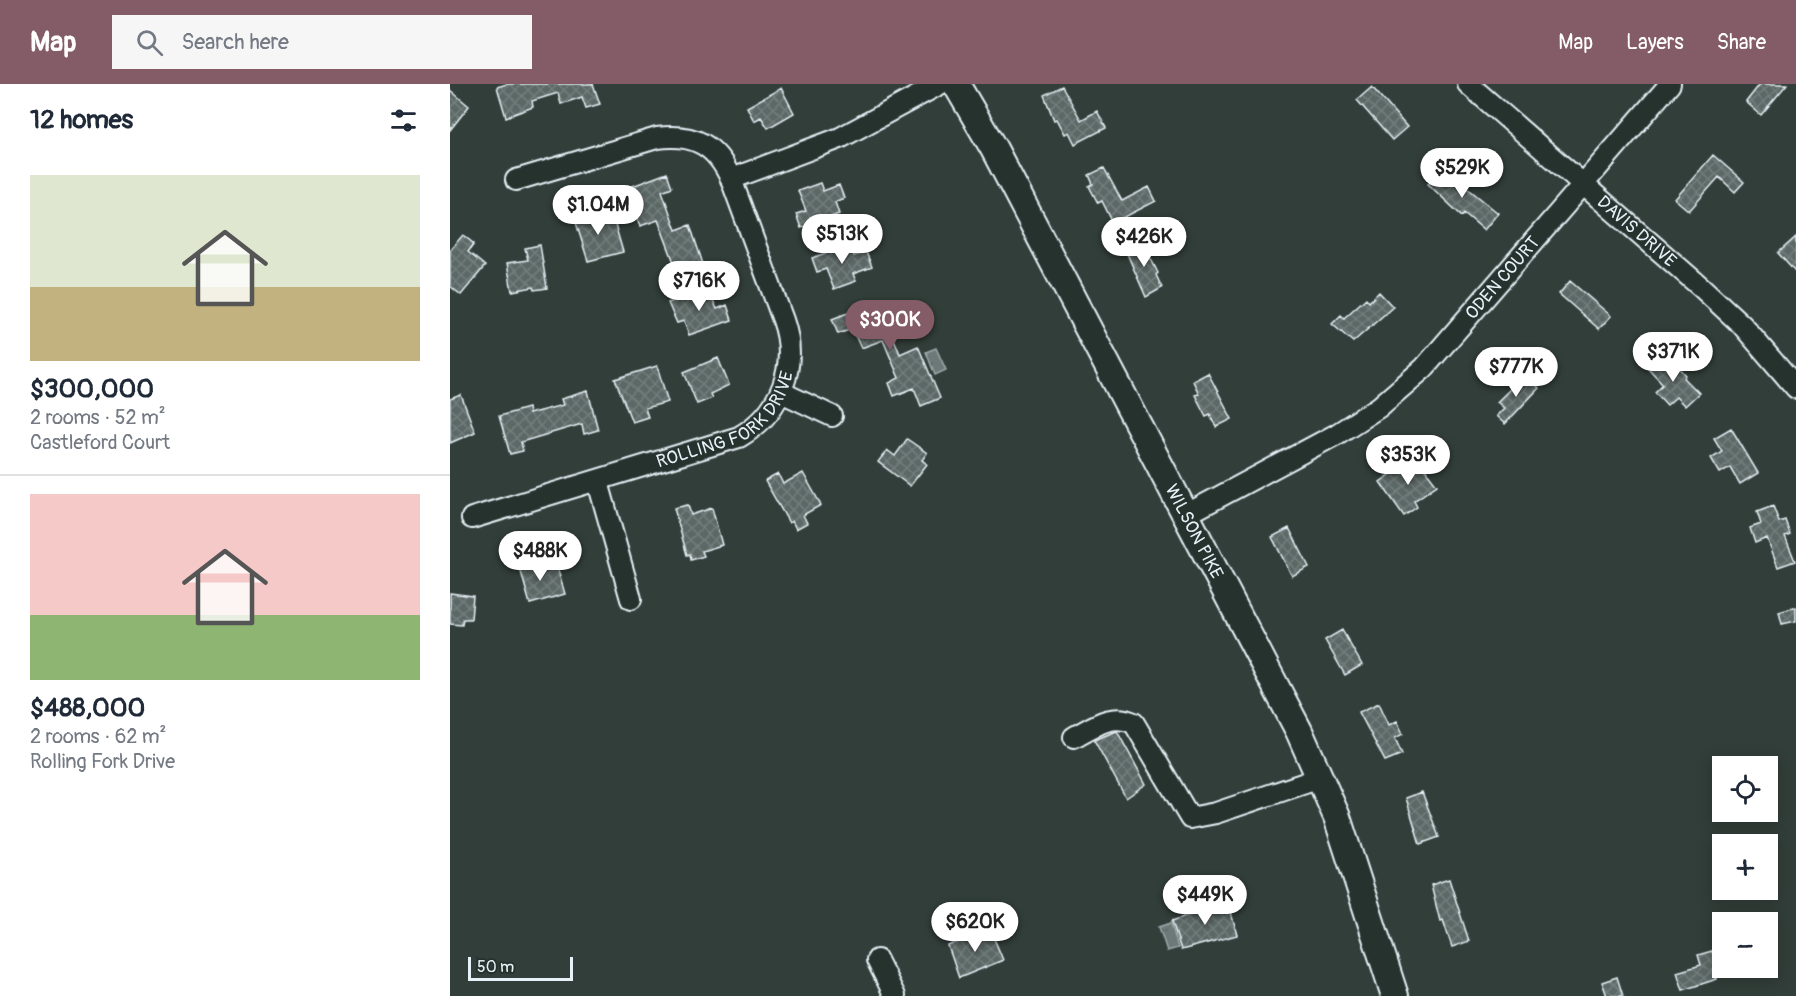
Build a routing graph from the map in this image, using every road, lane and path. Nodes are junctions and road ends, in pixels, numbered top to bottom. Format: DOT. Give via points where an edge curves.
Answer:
graph roads {
  1 [pos="940,84"];
  2 [pos="956,84"];
  3 [pos="1468,84"];
  4 [pos="1670,84"];
  5 [pos="730,179"];
  6 [pos="516,180"];
  7 [pos="1582,185"];
  8 [pos="1796,387"];
  9 [pos="781,392"];
  10 [pos="832,416"];
  11 [pos="598,482"];
  12 [pos="1187,514"];
  13 [pos="472,518"];
  14 [pos="631,599"];
  15 [pos="1074,737"];
  16 [pos="1320,778"];
  17 [pos="878,960"];
  18 [pos="896,996"];
  19 [pos="1395,996"];
  1 -- 5 [label="street" via="840,138"];
  2 -- 12 [label="main road, WILSON PIKE"];
  3 -- 7 [label="street, DAVIS DRIVE"];
  4 -- 7 [label="street, ODEN COURT"];
  5 -- 6 [label="street, ROLLING FORK DRIVE" via="713,150 692,139 669,136"];
  5 -- 9 [label="street, ROLLING FORK DRIVE" via="787,330 789,364"];
  7 -- 8 [label="street, DAVIS DRIVE" via="1742,325"];
  7 -- 12 [label="street, ODEN COURT" via="1455,335 1379,407 1272,471"];
  9 -- 10 [label="street"];
  9 -- 11 [label="street, ROLLING FORK DRIVE" via="761,422 740,437"];
  11 -- 13 [label="street, ROLLING FORK DRIVE"];
  11 -- 14 [label="street"];
  12 -- 16 [label="main road, WILSON PIKE"];
  15 -- 16 [label="street" via="1114,718 1134,723 1190,818"];
  16 -- 19 [label="main road, WILSON PIKE" via="1337,817"];
  17 -- 18 [label="street"];
}
